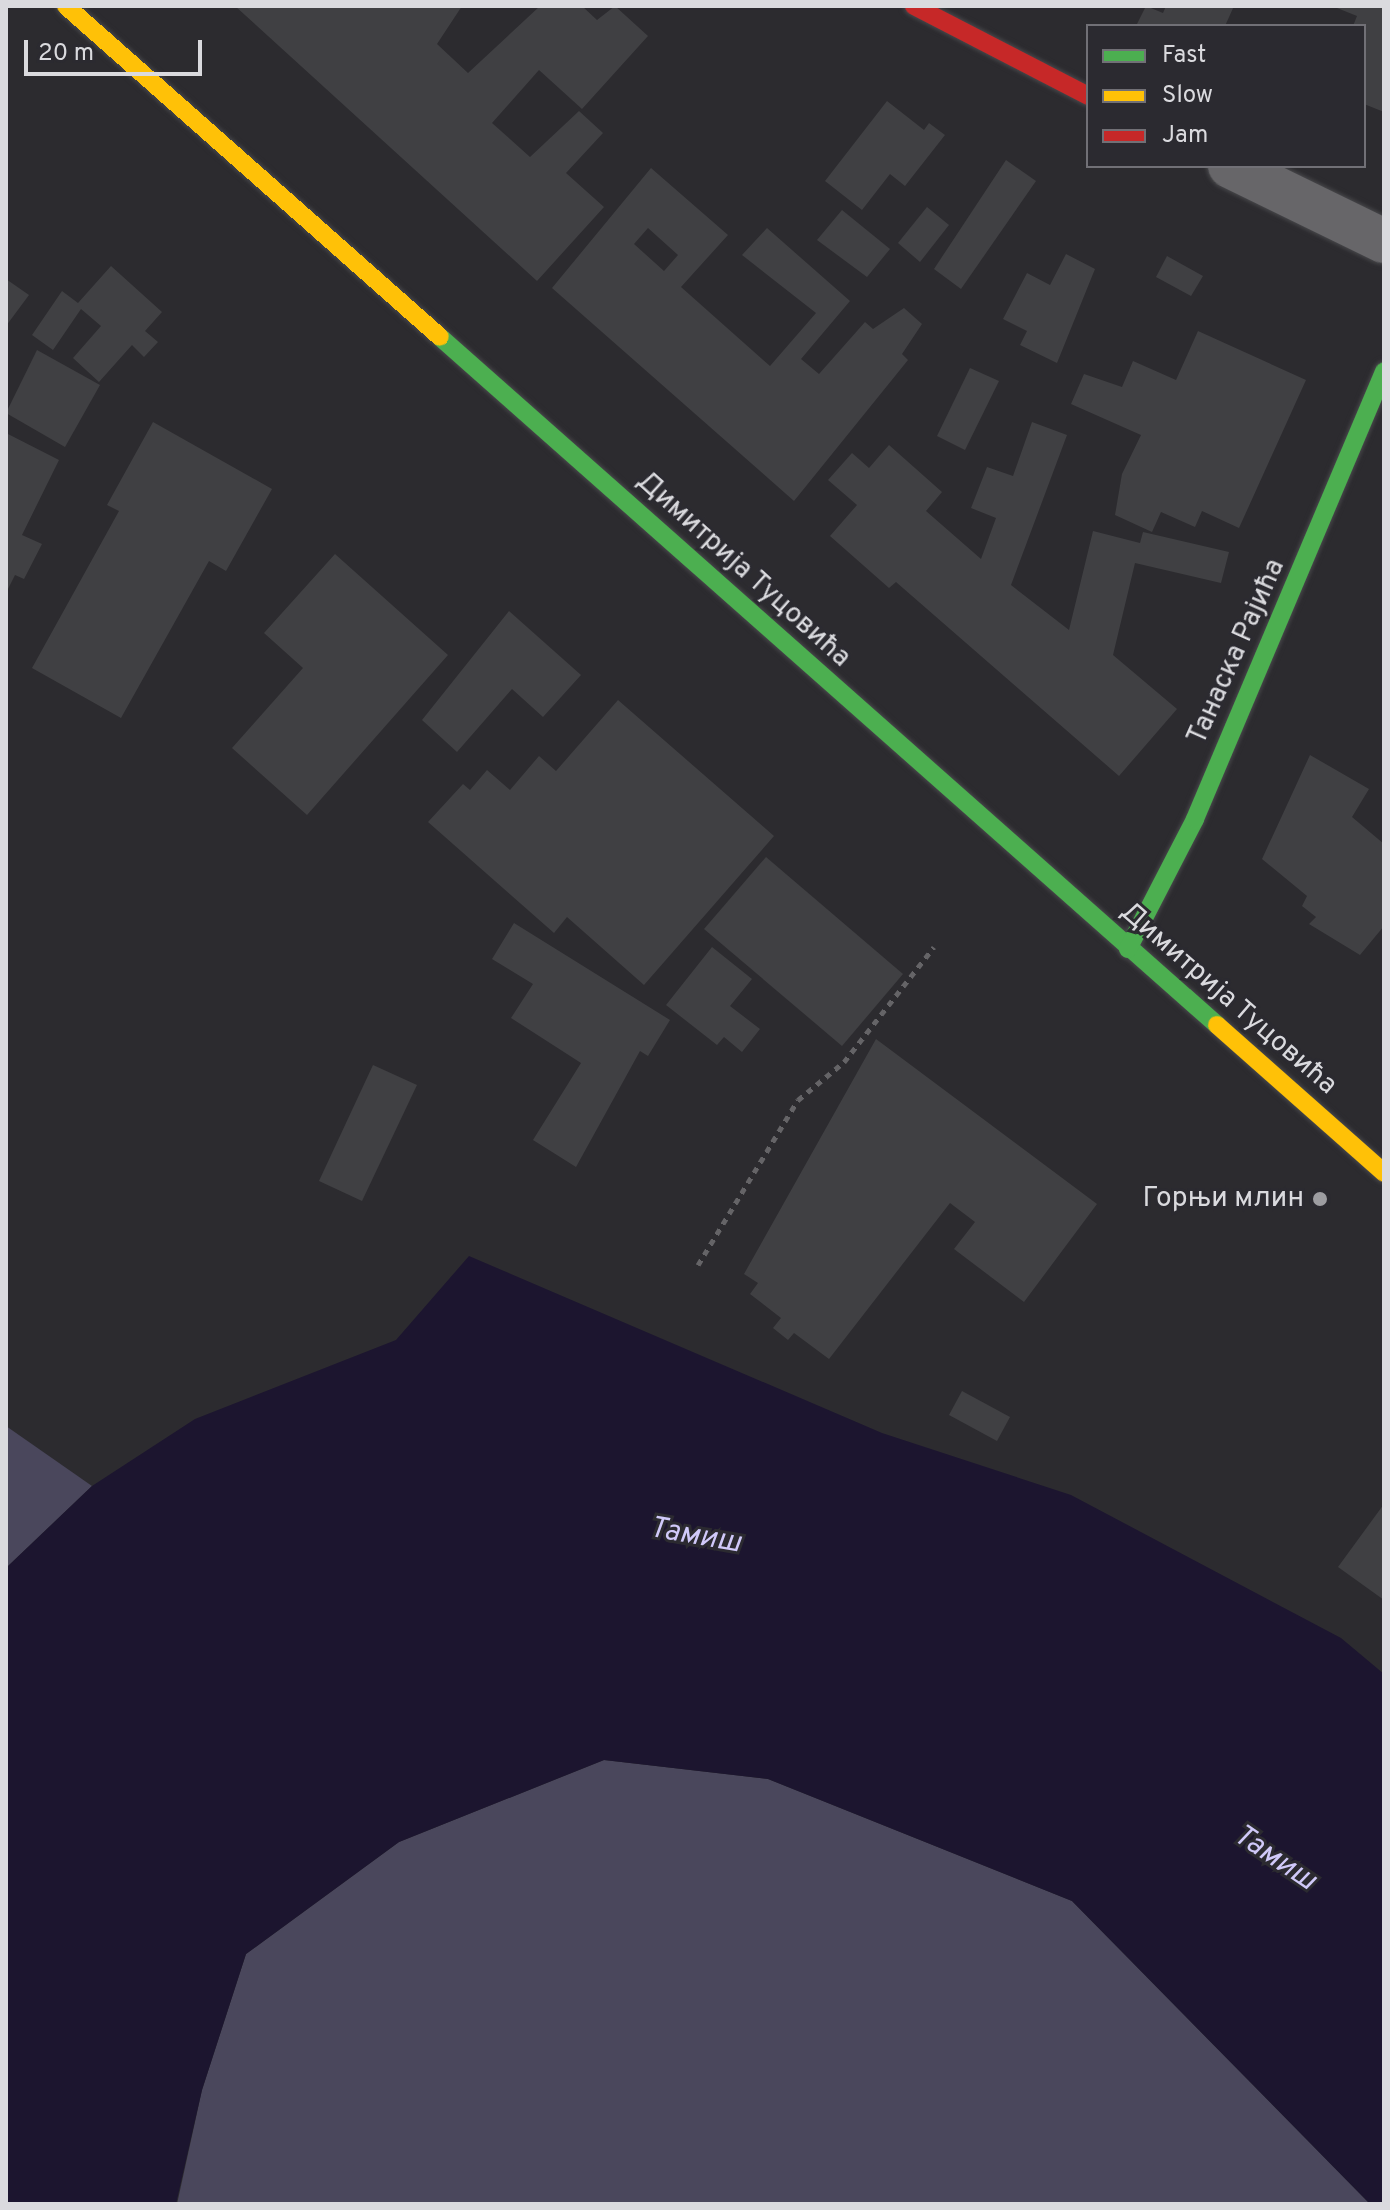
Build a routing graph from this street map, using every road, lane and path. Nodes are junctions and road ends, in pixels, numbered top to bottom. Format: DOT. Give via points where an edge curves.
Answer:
graph roads {
  1 [pos="66,6"];
  2 [pos="914,6"];
  3 [pos="1086,95"];
  4 [pos="1234,168"];
  5 [pos="1384,241"];
  6 [pos="1384,371"];
  7 [pos="934,947"];
  8 [pos="1128,949"];
  9 [pos="1384,1173"];
  10 [pos="698,1265"];
  1 -- 8 [label="street, Димитрија Туцовића"];
  2 -- 3 [label="street"];
  4 -- 5 [label="street"];
  6 -- 8 [label="street, Танаска Рајића" via="1201,805"];
  7 -- 10 [label="path" via="844,1062 798,1100"];
  8 -- 9 [label="street, Димитрија Туцовића"];
}
